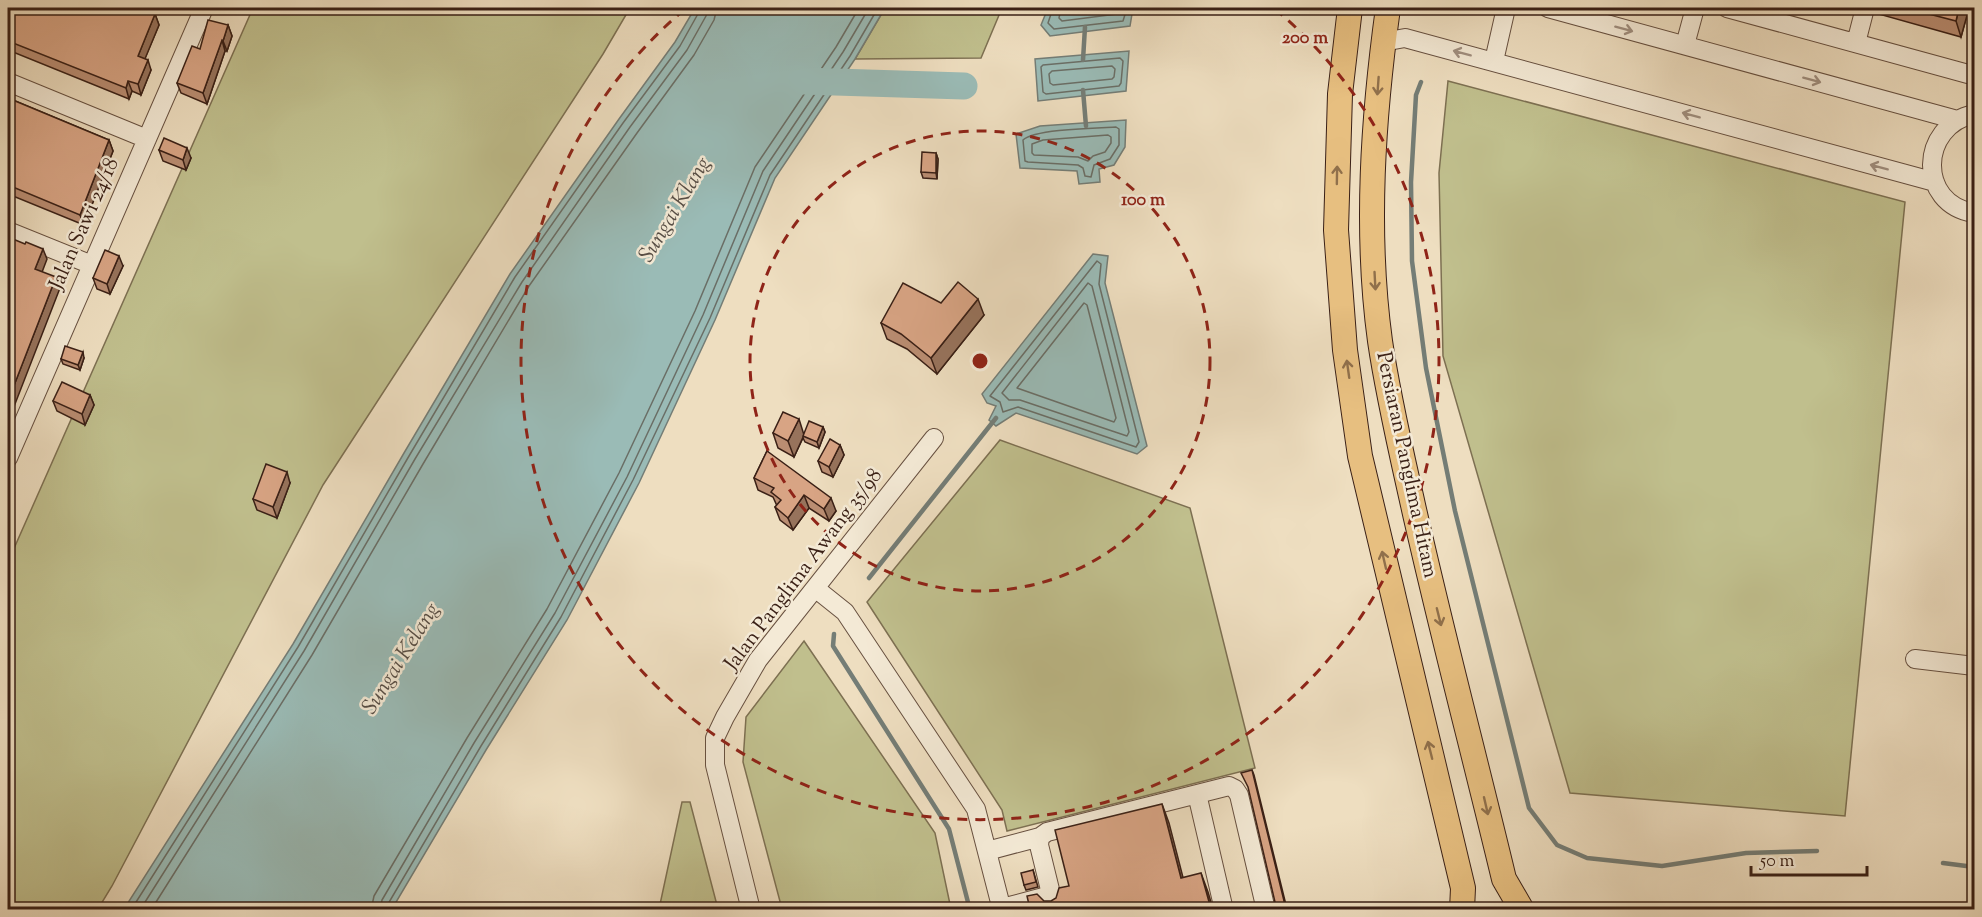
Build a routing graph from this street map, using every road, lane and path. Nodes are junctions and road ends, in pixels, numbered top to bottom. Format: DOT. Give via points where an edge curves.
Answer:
graph roads {
  1 [pos="1350,8"];
  2 [pos="1388,8"];
  3 [pos="1506,8"];
  4 [pos="1548,8"];
  5 [pos="1695,8"];
  6 [pos="1727,8"];
  7 [pos="1865,8"];
  8 [pos="196,10"];
  9 [pos="1383,42"];
  10 [pos="1856,43"];
  11 [pos="1685,45"];
  12 [pos="1494,62"];
  13 [pos="1974,74"];
  14 [pos="8,82"];
  15 [pos="1974,114"];
  16 [pos="1957,120"];
  17 [pos="147,139"];
  18 [pos="1935,182"];
  19 [pos="1974,213"];
  20 [pos="8,231"];
  21 [pos="92,265"];
  22 [pos="14,424"];
  23 [pos="934,438"];
  24 [pos="8,458"];
  25 [pos="815,588"];
  26 [pos="1915,659"];
  27 [pos="1974,666"];
  28 [pos="1197,794"];
  29 [pos="1040,837"];
  30 [pos="987,850"];
  31 [pos="1053,902"];
  32 [pos="751,909"];
  33 [pos="1002,909"];
  34 [pos="1224,909"];
  35 [pos="1266,909"];
  36 [pos="1462,909"];
  37 [pos="1522,909"];
  36 -- 1 [label="main road, Persiaran Panglima Hitam, one-way" via="1463,888 1360,456 1345,350 1336,208 1340,94"];
  2 -- 9 [label="main road, Persiaran Panglima Hitam"];
  3 -- 12 [label="street"];
  4 -- 11 [label="street, one-way"];
  5 -- 11 [label="street"];
  6 -- 10 [label="street"];
  7 -- 10 [label="street"];
  8 -- 17 [label="street, Jalan Sawi 24/18"];
  12 -- 9 [label="street, one-way" via="1405,38"];
  9 -- 37 [label="main road, Persiaran Panglima Hitam, one-way" via="1372,231 1380,340 1434,600 1504,879"];
  10 -- 13 [label="street"];
  11 -- 16 [label="street, one-way"];
  18 -- 12 [label="street, one-way"];
  14 -- 17 [label="street"];
  15 -- 16 [label="street"];
  16 -- 18 [label="street" via="1942,133 1933,150"];
  17 -- 21 [label="street, Jalan Sawi 24/18"];
  18 -- 19 [label="street" via="1951,203"];
  20 -- 21 [label="street"];
  21 -- 22 [label="street, Jalan Sawi 24/18"];
  22 -- 24 [label="street, Jalan Sawi 24/18"];
  23 -- 25 [label="street, Jalan Panglima Awang 35/98"];
  25 -- 30 [label="street" via="844,612 976,809"];
  25 -- 32 [label="street, Jalan Panglima Awang 35/98" via="758,660 716,738 715,765"];
  26 -- 27 [label="street"];
  28 -- 29 [label="street"];
  28 -- 34 [label="street"];
  28 -- 35 [label="street" via="1229,786 1239,795"];
  29 -- 30 [label="street"];
  29 -- 31 [label="street"];
  30 -- 33 [label="street"];
  31 -- 33 [label="street"];
}
